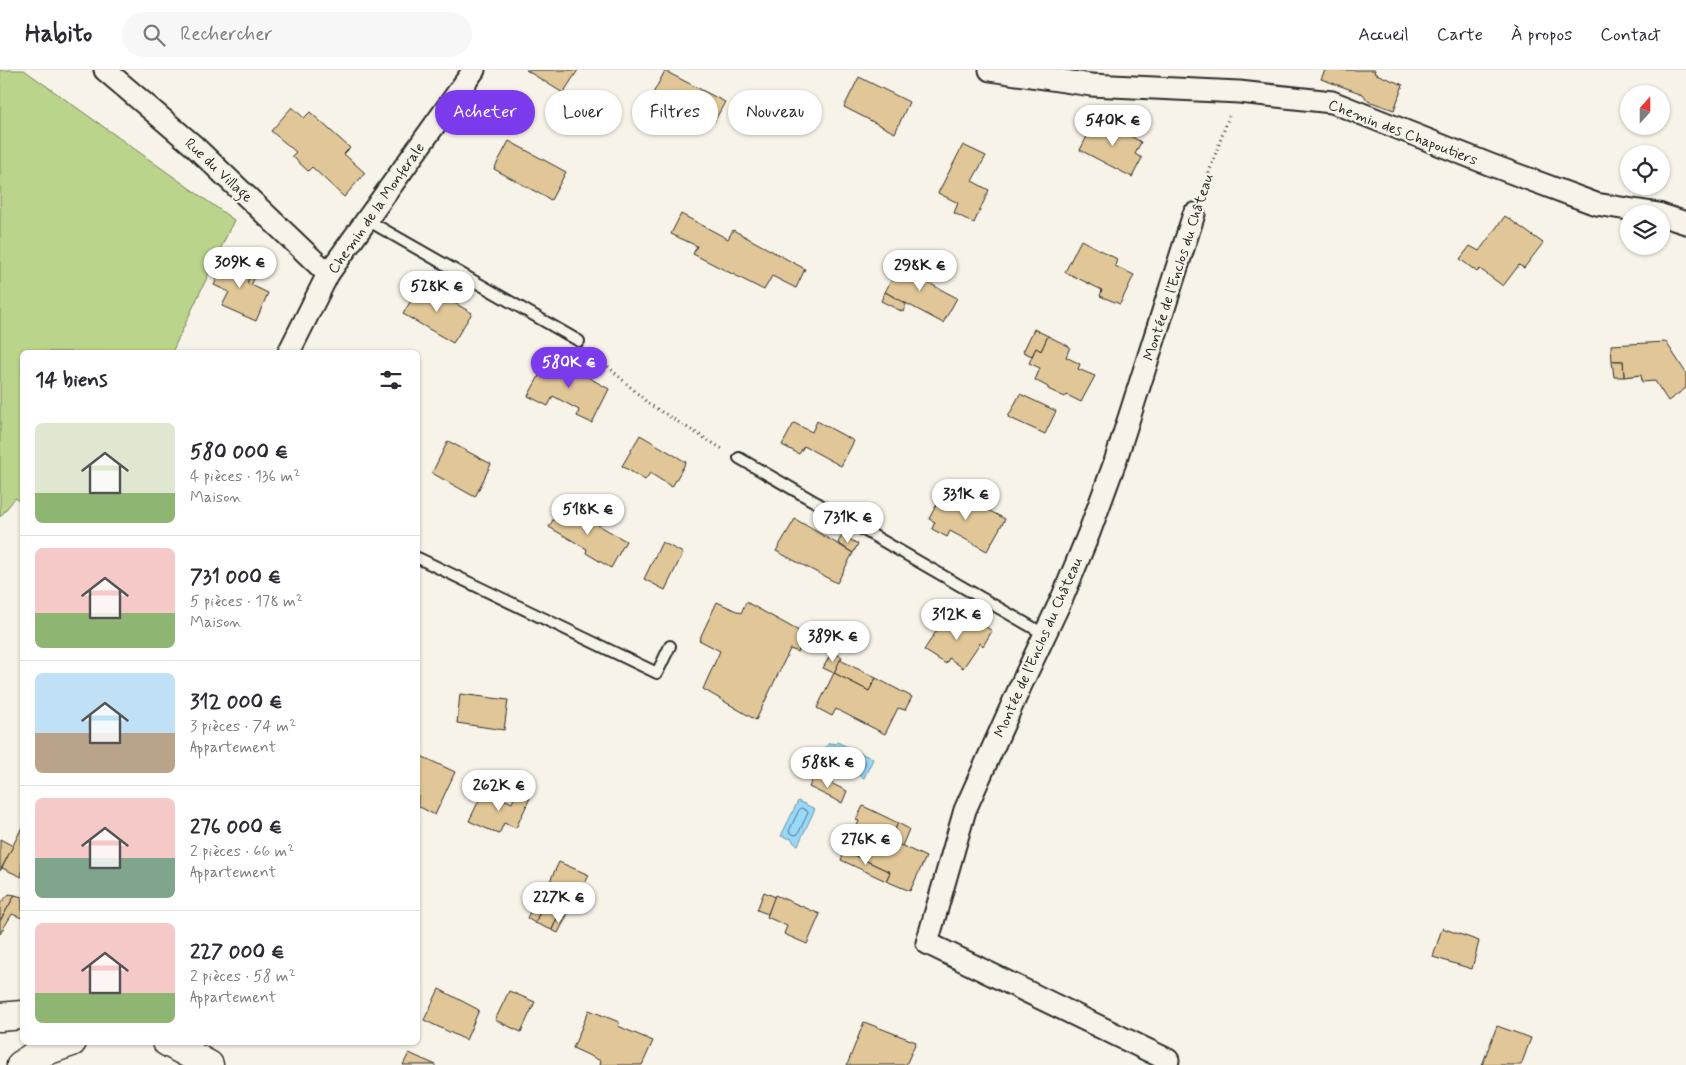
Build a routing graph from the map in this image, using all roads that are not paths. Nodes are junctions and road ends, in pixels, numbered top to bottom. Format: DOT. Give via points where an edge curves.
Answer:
graph roads {
  1 [pos="105,70"];
  2 [pos="474,70"];
  3 [pos="990,70"];
  4 [pos="1620,208"];
  5 [pos="1194,214"];
  6 [pos="1670,218"];
  7 [pos="367,220"];
  8 [pos="1686,224"];
  9 [pos="328,274"];
  10 [pos="579,341"];
  11 [pos="290,350"];
  12 [pos="739,458"];
  13 [pos="420,559"];
  14 [pos="1044,634"];
  15 [pos="670,646"];
  16 [pos="20,1014"];
  17 [pos="0,1017"];
  18 [pos="63,1045"];
  19 [pos="170,1045"];
  20 [pos="21,1065"];
  21 [pos="209,1065"];
  22 [pos="1167,1065"];
  1 -- 9 [label="street, Rue du Village" via="194,146"];
  2 -- 7 [label="street, Chemin de la Monferale"];
  3 -- 4 [label="street, Chemin des Chapoutiers" via="1091,85 1239,92 1332,102 1596,204"];
  5 -- 14 [label="street, Montée de l'Enclos du Château" via="1115,462 1063,596"];
  6 -- 8 [label="street, Chemin des Chapoutiers"];
  7 -- 9 [label="street, Chemin de la Monferale"];
  7 -- 10 [label="lane"];
  9 -- 11 [label="street, Chemin de la Monferale"];
  12 -- 14 [label="lane"];
  13 -- 15 [label="lane" via="657,673"];
  14 -- 22 [label="street, Montée de l'Enclos du Château" via="965,810 927,943 1168,1060"];
  16 -- 17 [label="main road"];
  18 -- 20 [label="main road" via="35,1055"];
  19 -- 21 [label="main road"];
}
